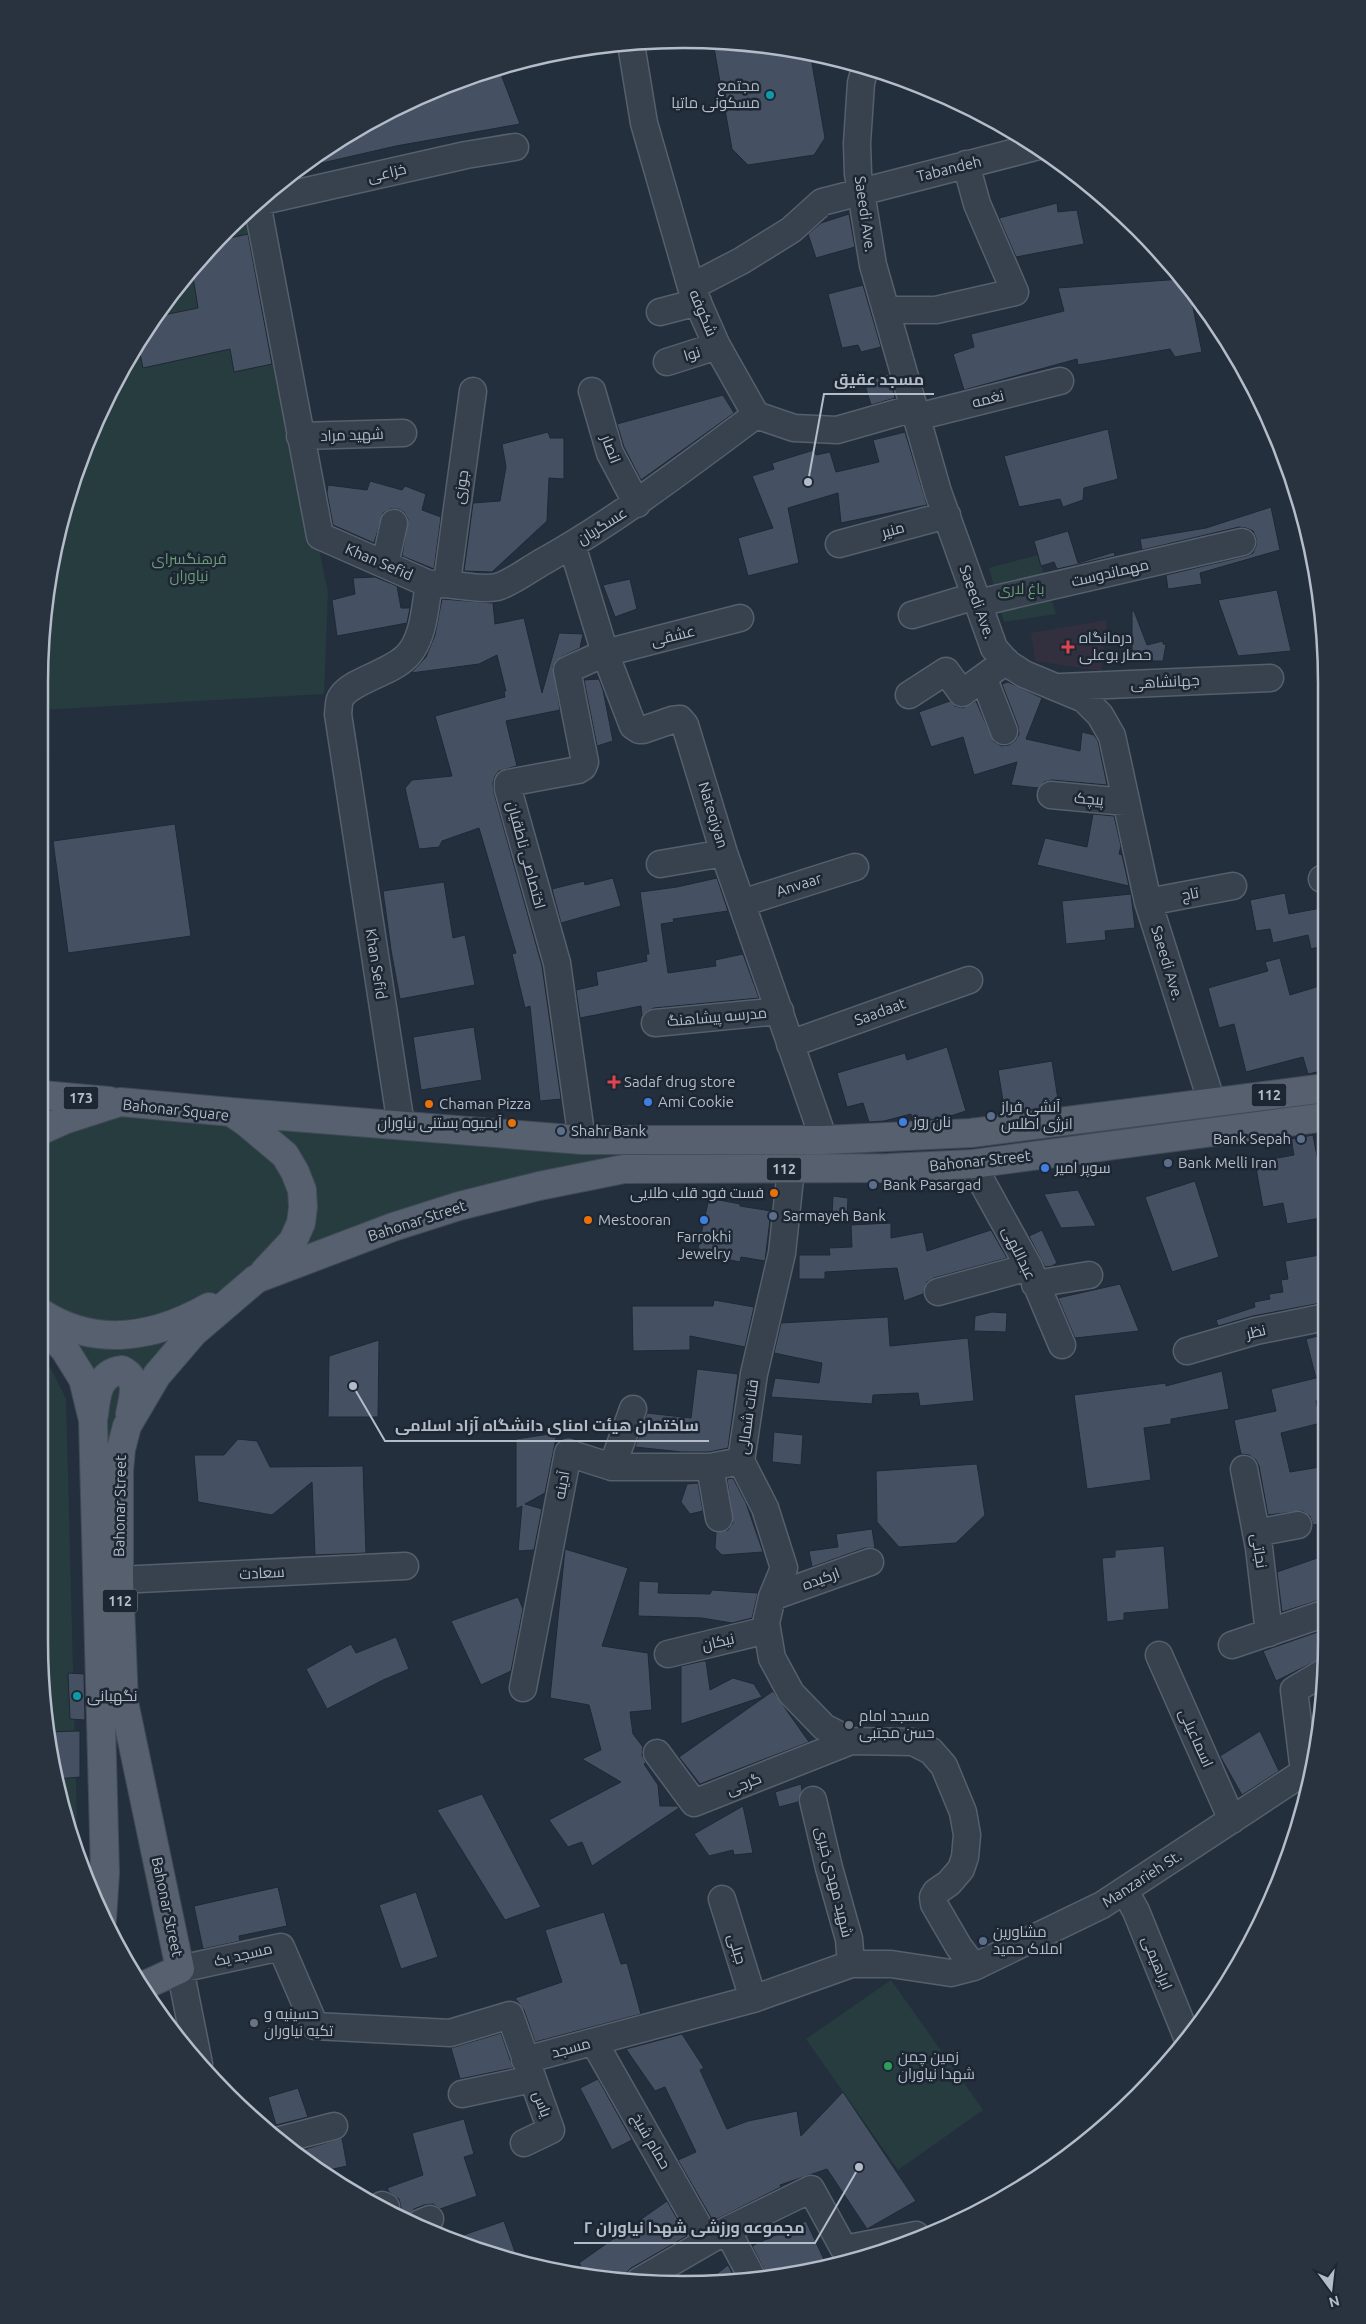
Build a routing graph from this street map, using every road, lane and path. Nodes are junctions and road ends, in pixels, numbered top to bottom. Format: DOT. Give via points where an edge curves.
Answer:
graph roads {
  1 [pos="631,50"];
  2 [pos="864,74"];
  3 [pos="515,147"];
  4 [pos="1027,149"];
  5 [pos="966,164"];
  6 [pos="860,191"];
  7 [pos="270,200"];
  8 [pos="259,210"];
  9 [pos="695,294"];
  10 [pos="887,310"];
  11 [pos="660,312"];
  12 [pos="717,346"];
  13 [pos="667,362"];
  14 [pos="1060,381"];
  15 [pos="473,391"];
  16 [pos="592,391"];
  17 [pos="916,412"];
  18 [pos="756,414"];
  19 [pos="403,433"];
  20 [pos="300,436"];
  21 [pos="637,504"];
  22 [pos="947,515"];
  23 [pos="394,523"];
  24 [pos="1242,542"];
  25 [pos="839,544"];
  26 [pos="572,545"];
  27 [pos="385,564"];
  28 [pos="438,583"];
  29 [pos="976,600"];
  30 [pos="912,615"];
  31 [pos="740,618"];
  32 [pos="605,653"];
  33 [pos="1006,661"];
  34 [pos="1270,678"];
  35 [pos="984,679"];
  36 [pos="1060,688"];
  37 [pos="908,694"];
  38 [pos="1004,730"];
  39 [pos="1051,795"];
  40 [pos="1126,802"];
  41 [pos="724,853"];
  42 [pos="660,864"];
  43 [pos="855,867"];
  44 [pos="1232,886"];
  45 [pos="1148,902"];
  46 [pos="742,903"];
  47 [pos="969,980"];
  48 [pos="780,1011"];
  49 [pos="654,1023"];
  50 [pos="790,1044"];
  51 [pos="1318,1089"];
  52 [pos="48,1095"];
  53 [pos="120,1102"];
  54 [pos="1212,1103"];
  55 [pos="231,1112"];
  56 [pos="1318,1119"];
  57 [pos="400,1125"];
  58 [pos="48,1127"];
  59 [pos="582,1140"];
  60 [pos="824,1140"];
  61 [pos="972,1164"];
  62 [pos="791,1169"];
  63 [pos="1032,1275"];
  64 [pos="1089,1275"];
  65 [pos="256,1279"];
  66 [pos="938,1292"];
  67 [pos="48,1316"];
  68 [pos="1318,1319"];
  69 [pos="48,1331"];
  70 [pos="1062,1345"];
  71 [pos="1187,1351"];
  72 [pos="633,1409"];
  73 [pos="93,1420"];
  74 [pos="127,1426"];
  75 [pos="741,1461"];
  76 [pos="612,1466"];
  77 [pos="710,1467"];
  78 [pos="1244,1469"];
  79 [pos="719,1518"];
  80 [pos="1298,1525"];
  81 [pos="1256,1533"];
  82 [pos="870,1562"];
  83 [pos="405,1566"];
  84 [pos="119,1580"];
  85 [pos="772,1597"];
  86 [pos="1318,1616"];
  87 [pos="767,1630"];
  88 [pos="1270,1633"];
  89 [pos="1232,1645"];
  90 [pos="668,1654"];
  91 [pos="1159,1655"];
  92 [pos="1317,1677"];
  93 [pos="523,1688"];
  94 [pos="851,1740"];
  95 [pos="658,1753"];
  96 [pos="1304,1772"];
  97 [pos="1303,1779"];
  98 [pos="813,1800"];
  99 [pos="1232,1820"];
  100 [pos="1124,1891"];
  101 [pos="722,1899"];
  102 [pos="103,1900"];
  103 [pos="851,1964"];
  104 [pos="974,1967"];
  105 [pos="180,1969"];
  106 [pos="148,1984"];
  107 [pos="753,1999"];
  108 [pos="1185,2031"];
  109 [pos="594,2042"];
  110 [pos="196,2049"];
  111 [pos="529,2069"];
  112 [pos="462,2094"];
  113 [pos="334,2126"];
  114 [pos="287,2138"];
  115 [pos="524,2143"];
  116 [pos="717,2236"];
  117 [pos="899,2238"];
  118 [pos="748,2273"];
  119 [pos="650,2275"];
  1 -- 9 [label="street, شکوفه" via="644,123"];
  2 -- 6 [label="street, Saeedi Ave." via="857,143"];
  3 -- 7 [label="street, خزاعی" via="466,154"];
  4 -- 5 [label="street, Tabandeh"];
  5 -- 6 [label="street, Tabandeh"];
  5 -- 10 [label="street" via="977,204 1015,292 936,310"];
  6 -- 9 [label="street" via="822,202 791,230"];
  6 -- 10 [label="street, Saeedi Ave." via="872,265"];
  8 -- 20 [label="street, Khan Sefid"];
  9 -- 11 [label="street"];
  9 -- 12 [label="street, شکوفه"];
  10 -- 17 [label="street, Saeedi Ave."];
  12 -- 13 [label="street, نوا"];
  12 -- 18 [label="street, شکوفه"];
  14 -- 17 [label="street, نغمه"];
  15 -- 28 [label="street, جوزی"];
  16 -- 21 [label="street, انصار" via="610,453"];
  17 -- 18 [label="street" via="837,430 794,428"];
  17 -- 22 [label="street, Saeedi Ave."];
  18 -- 21 [label="street, عسگریان"];
  19 -- 20 [label="street, شهید مراد"];
  20 -- 27 [label="street, Khan Sefid" via="320,536"];
  21 -- 26 [label="street, عسگریان"];
  22 -- 25 [label="street, منیر"];
  22 -- 29 [label="street, Saeedi Ave."];
  23 -- 27 [label="street"];
  24 -- 29 [label="street, مهماندوست"];
  26 -- 28 [label="street, عسگریان" via="499,586 485,588"];
  26 -- 32 [label="street, Nateqiyan"];
  27 -- 28 [label="street, Khan Sefid"];
  28 -- 57 [label="street, Khan Sefid" via="415,645 406,657 347,690 340,697 338,714"];
  29 -- 30 [label="street, مهماندوست"];
  29 -- 33 [label="street, Saeedi Ave." via="994,648"];
  31 -- 32 [label="street, عشقی"];
  32 -- 41 [label="street, Nateqiyan" via="633,726 643,730 672,720 680,720 685,725"];
  32 -- 59 [label="street, اختصاصی ناطقیان" via="567,670 585,762 583,767 508,783 557,964"];
  33 -- 35 [label="street"];
  33 -- 36 [label="street, Saeedi Ave." via="1024,674"];
  34 -- 36 [label="street, جهانشاهی"];
  35 -- 37 [label="street" via="962,692 946,671"];
  35 -- 38 [label="street"];
  36 -- 40 [label="street, Saeedi Ave." via="1084,699 1100,714 1112,736"];
  39 -- 40 [label="street, پیچک"];
  40 -- 45 [label="street, Saeedi Ave."];
  41 -- 42 [label="street"];
  41 -- 46 [label="street, Nateqiyan"];
  43 -- 46 [label="street, Anvaar"];
  44 -- 45 [label="street, تاج"];
  45 -- 54 [label="street, Saeedi Ave."];
  46 -- 48 [label="street, Nateqiyan"];
  47 -- 50 [label="street, Saadaat"];
  48 -- 49 [label="street, مدرسه پیشاهنگ"];
  48 -- 50 [label="street, Nateqiyan"];
  50 -- 60 [label="street, Nateqiyan"];
  51 -- 54 [label="main road, Bahonar Street / 112"];
  52 -- 53 [label="main road, 173"];
  53 -- 55 [label="main road, Bahonar Square"];
  53 -- 58 [label="main road, Bahonar Square"];
  54 -- 60 [label="main road, Bahonar Street / 112" via="971,1134"];
  55 -- 57 [label="main road, Bahonar Street / 112"];
  55 -- 65 [label="main road, Bahonar Square" via="264,1135 285,1155 302,1190 301,1223 293,1241"];
  56 -- 61 [label="main road, Bahonar Street / 112"];
  57 -- 59 [label="main road, Bahonar Street / 112"];
  59 -- 60 [label="main road, Bahonar Street / 112"];
  61 -- 62 [label="main road, Bahonar Street / 112"];
  61 -- 63 [label="street, عبداللهی"];
  62 -- 65 [label="main road, Bahonar Street / 112" via="624,1169 539,1186 393,1227"];
  62 -- 75 [label="street, قنات شمالى" via="782,1253 754,1374"];
  63 -- 64 [label="street"];
  63 -- 66 [label="street"];
  63 -- 70 [label="street, عبداللهی"];
  65 -- 67 [label="main road, Bahonar Square" via="189,1318 133,1335 94,1335"];
  65 -- 74 [label="main road, Bahonar Street / 112" via="194,1332 157,1375"];
  68 -- 71 [label="street, نظر" via="1256,1331"];
  69 -- 73 [label="main road, Bahonar Street / 112" via="83,1379"];
  72 -- 76 [label="street"];
  73 -- 74 [label="main road" via="102,1382 107,1375 122,1370 133,1379 134,1388"];
  73 -- 102 [label="main road, Bahonar Street / 112"];
  74 -- 84 [label="main road, Bahonar Street / 112" via="118,1471"];
  75 -- 77 [label="street, آدینه"];
  75 -- 85 [label="street, قنات شمالى" via="765,1508 784,1568"];
  76 -- 77 [label="street, آدینه"];
  76 -- 93 [label="street, آدینه" via="568,1453"];
  77 -- 79 [label="street"];
  78 -- 81 [label="street, نجاتی"];
  80 -- 81 [label="street"];
  81 -- 88 [label="street, نجاتی"];
  82 -- 85 [label="street, ارکیده"];
  83 -- 84 [label="street, سعادت"];
  84 -- 105 [label="main road, Bahonar Street / 112" via="124,1702"];
  85 -- 87 [label="street, قنات شمالى"];
  86 -- 88 [label="street"];
  87 -- 90 [label="street, نیکان"];
  87 -- 94 [label="street, قنات شمالى" via="772,1658 791,1693 824,1727"];
  88 -- 89 [label="street"];
  91 -- 99 [label="street, اسماعیلی"];
  92 -- 96 [label="street, Manzarieh St." via="1294,1690"];
  94 -- 95 [label="street, گرجی" via="694,1803"];
  94 -- 104 [label="street, قنات شمالى" via="913,1742 931,1751 944,1766 963,1812 967,1835 961,1870 936,1892 934,1904"];
  97 -- 99 [label="street, Manzarieh St."];
  98 -- 103 [label="street, شهید مهدی خیری" via="849,1939"];
  99 -- 100 [label="street, Manzarieh St."];
  100 -- 104 [label="street, Manzarieh St." via="1102,1905"];
  100 -- 108 [label="street, ابراهیمی" via="1136,1911"];
  101 -- 107 [label="street, جبلی"];
  103 -- 104 [label="street, Manzarieh St." via="891,1964 951,1973"];
  103 -- 107 [label="street, مسجد"];
  105 -- 106 [label="main road"];
  105 -- 110 [label="street"];
  105 -- 111 [label="street, مسجد یک" via="281,1947 315,2026 450,2034 510,2015"];
  107 -- 109 [label="street, مسجد"];
  109 -- 111 [label="street, مسجد"];
  109 -- 116 [label="street, حمام شیخ"];
  111 -- 112 [label="street, یاس"];
  111 -- 115 [label="street, یاس" via="551,2130"];
  113 -- 114 [label="street"];
  116 -- 117 [label="street" via="811,2188 844,2249"];
  116 -- 118 [label="street, حمام شیخ"];
  116 -- 119 [label="street"];
}
